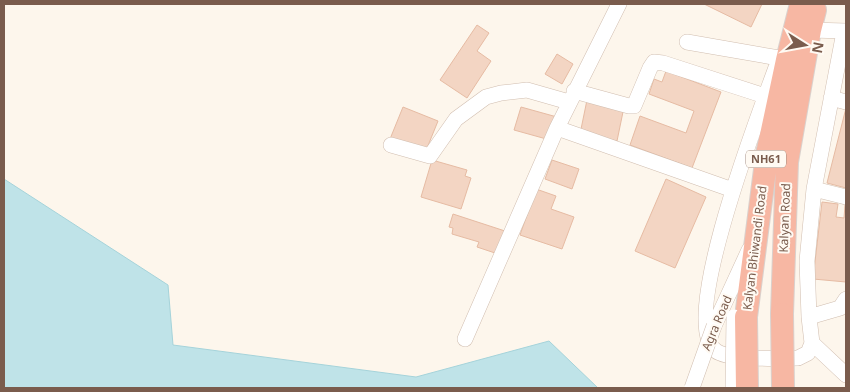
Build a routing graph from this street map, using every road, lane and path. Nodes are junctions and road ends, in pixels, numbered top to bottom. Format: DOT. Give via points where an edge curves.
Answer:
graph roads {
  1 [pos="619,4"];
  2 [pos="801,4"];
  3 [pos="817,4"];
  4 [pos="810,30"];
  5 [pos="845,32"];
  6 [pos="687,42"];
  7 [pos="790,60"];
  8 [pos="765,96"];
  9 [pos="572,97"];
  10 [pos="831,98"];
  11 [pos="846,102"];
  12 [pos="557,128"];
  13 [pos="391,145"];
  14 [pos="814,188"];
  15 [pos="733,190"];
  16 [pos="846,197"];
  17 [pos="757,230"];
  18 [pos="734,284"];
  19 [pos="846,299"];
  20 [pos="740,317"];
  21 [pos="809,317"];
  22 [pos="465,339"];
  23 [pos="812,343"];
  24 [pos="846,375"];
  25 [pos="692,388"];
  26 [pos="733,388"];
  27 [pos="747,388"];
  28 [pos="783,388"];
  1 -- 9 [label="street"];
  2 -- 7 [label="highway, Kalyan Bhiwandi Road / NH61"];
  3 -- 4 [label="highway, Kalyan Road / NH61"];
  4 -- 5 [label="street"];
  4 -- 7 [label="highway, Kalyan Road / NH61"];
  5 -- 10 [label="street"];
  6 -- 7 [label="street"];
  7 -- 8 [label="street"];
  7 -- 17 [label="highway, Kalyan Bhiwandi Road / NH61" via="767,154"];
  7 -- 28 [label="highway, Kalyan Road / NH61, bridge" via="782,314"];
  8 -- 9 [label="street" via="654,62 634,106"];
  8 -- 15 [label="street"];
  9 -- 12 [label="street"];
  9 -- 13 [label="street" via="527,90 501,93 486,97 456,119 430,156"];
  10 -- 11 [label="street"];
  10 -- 14 [label="street"];
  12 -- 15 [label="street"];
  12 -- 22 [label="street"];
  14 -- 16 [label="street"];
  14 -- 21 [label="street" via="807,261"];
  15 -- 23 [label="street" via="707,292 705,314 714,350 727,356 798,358 808,353"];
  17 -- 18 [label="street, Agra Road"];
  17 -- 20 [label="highway, Kalyan Bhiwandi Road / NH61"];
  18 -- 20 [label="street"];
  18 -- 25 [label="street, Agra Road, bridge" via="714,326"];
  19 -- 21 [label="street" via="840,308"];
  20 -- 26 [label="street, bridge"];
  20 -- 27 [label="highway, NH61, bridge"];
  21 -- 23 [label="street"];
  23 -- 24 [label="street"];
}
